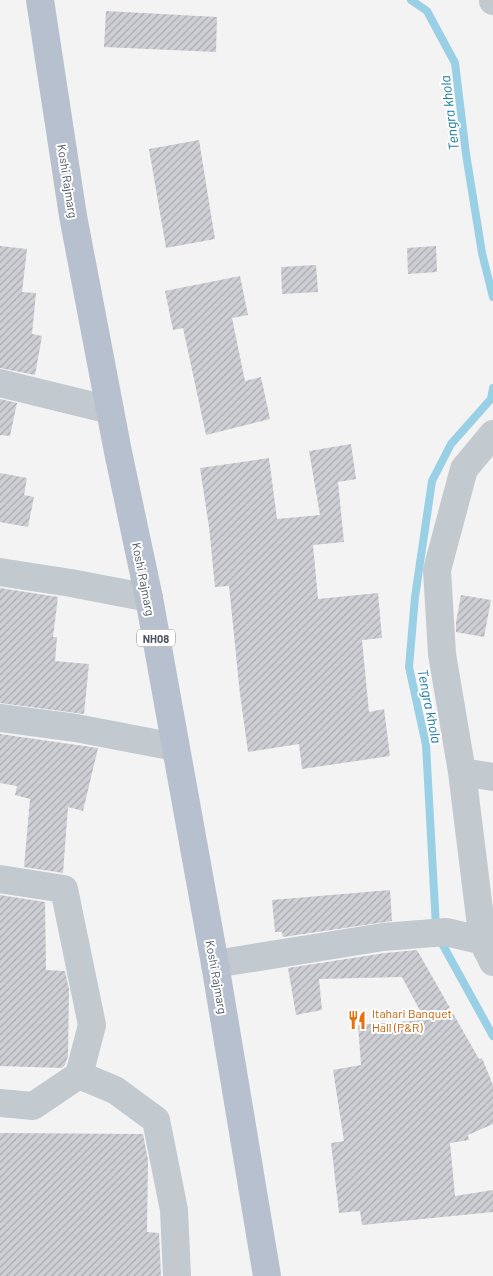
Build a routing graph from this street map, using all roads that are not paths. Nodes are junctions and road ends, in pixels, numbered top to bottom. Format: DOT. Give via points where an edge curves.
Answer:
graph roads {
  1 [pos="40,0"];
  2 [pos="0,383"];
  3 [pos="110,410"];
  4 [pos="493,434"];
  5 [pos="0,572"];
  6 [pos="149,598"];
  7 [pos="0,718"];
  8 [pos="175,747"];
  9 [pos="462,772"];
  10 [pos="493,777"];
  11 [pos="0,879"];
  12 [pos="490,949"];
  13 [pos="215,964"];
  14 [pos="79,1076"];
  15 [pos="0,1103"];
  16 [pos="177,1276"];
  17 [pos="267,1276"];
  1 -- 3 [label="main road, Koshi Rajmarg / NH08" via="73,216"];
  2 -- 3 [label="street"];
  3 -- 6 [label="main road, Koshi Rajmarg / NH08"];
  4 -- 9 [label="street" via="464,469 438,570 442,654"];
  5 -- 6 [label="street"];
  6 -- 8 [label="main road, Koshi Rajmarg / NH08"];
  7 -- 8 [label="street" via="76,728"];
  8 -- 13 [label="main road, Koshi Rajmarg / NH08"];
  9 -- 10 [label="street"];
  9 -- 12 [label="street"];
  11 -- 14 [label="street" via="64,889 92,1025"];
  12 -- 13 [label="street" via="446,932 383,937"];
  13 -- 17 [label="main road, Koshi Rajmarg / NH08"];
  14 -- 15 [label="street" via="33,1106"];
  14 -- 16 [label="street" via="115,1090 156,1120 174,1210"];
}
